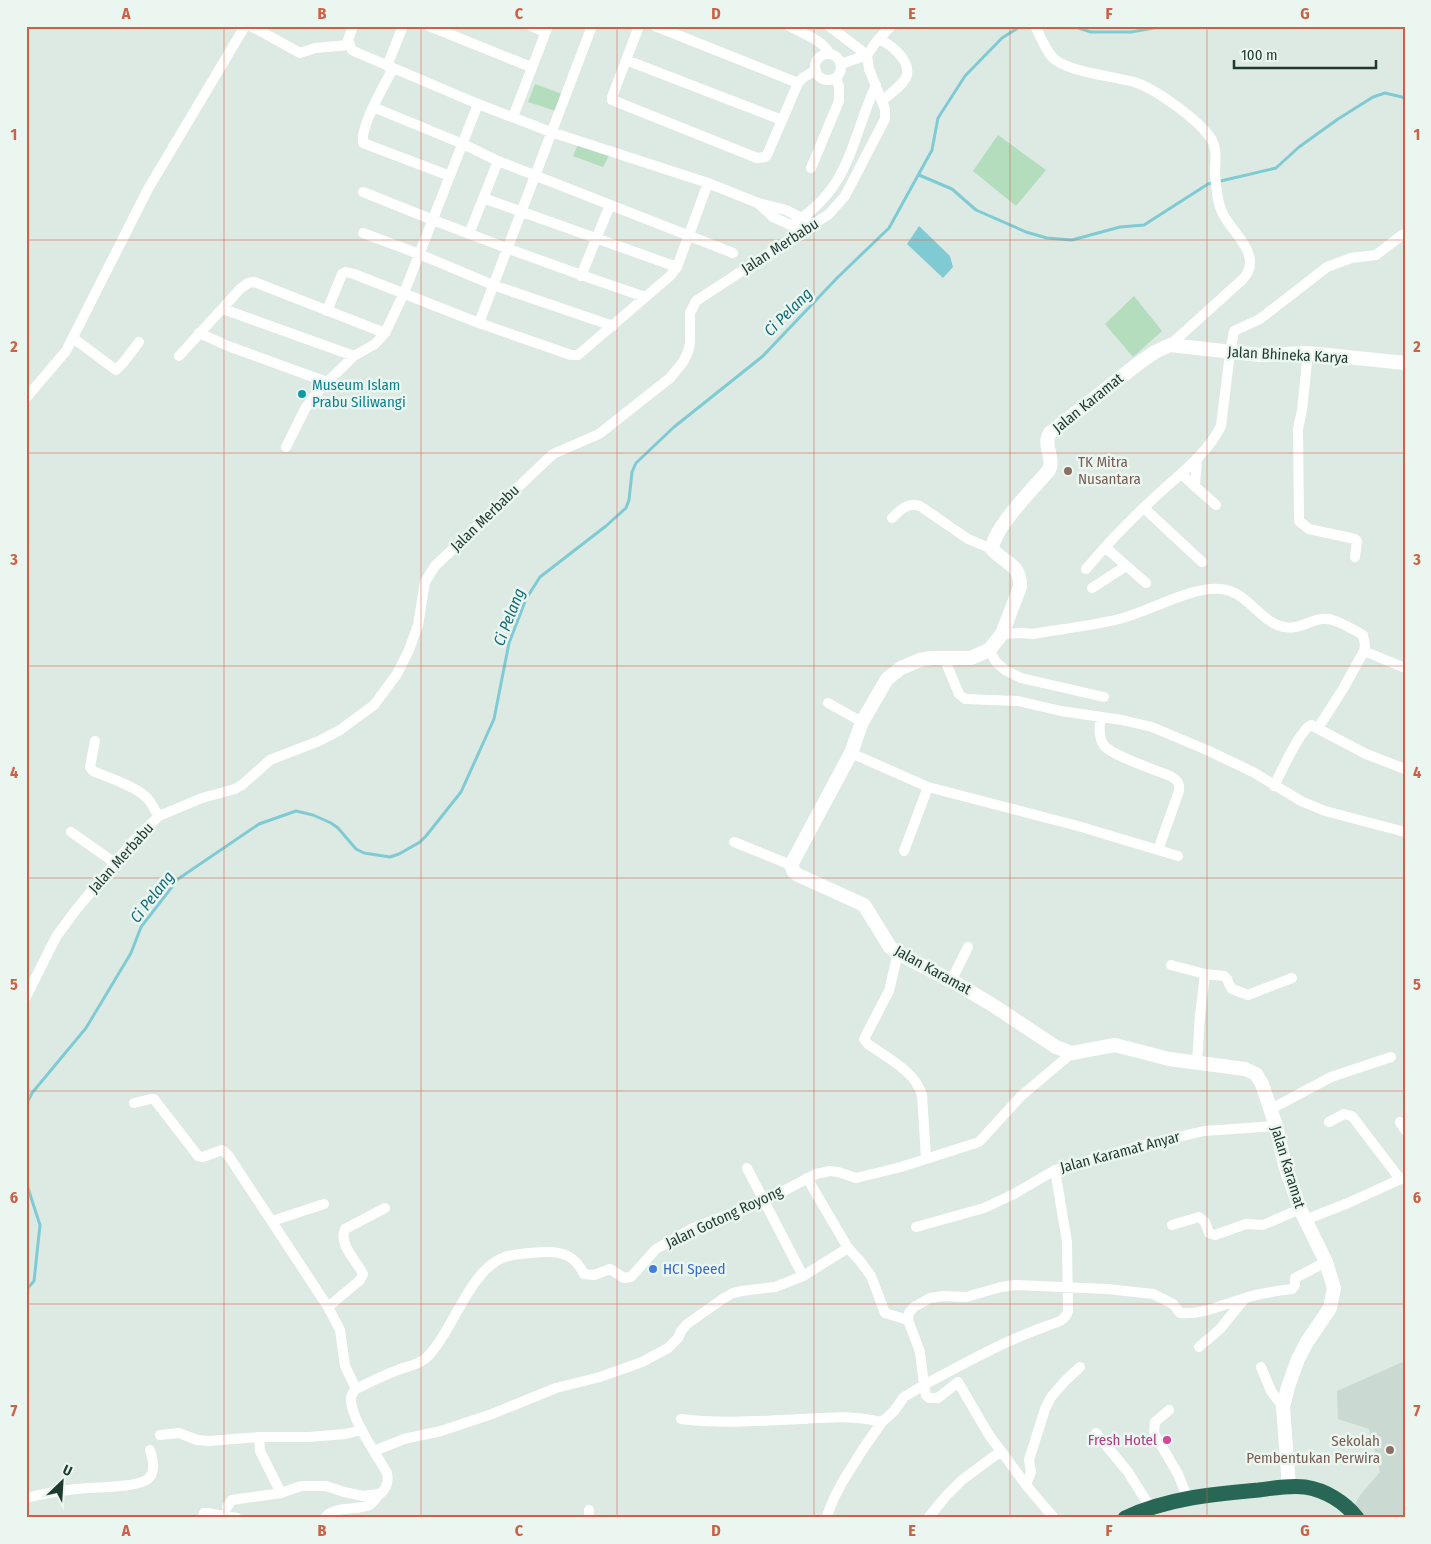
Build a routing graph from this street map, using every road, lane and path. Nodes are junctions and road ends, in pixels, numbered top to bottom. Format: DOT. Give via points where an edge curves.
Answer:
graph roads {
  1 [pos="245,26"];
  2 [pos="251,26"];
  3 [pos="353,26"];
  4 [pos="403,26"];
  5 [pos="429,26"];
  6 [pos="530,26"];
  7 [pos="592,26"];
  8 [pos="639,26"];
  9 [pos="655,26"];
  10 [pos="789,26"];
  11 [pos="829,26"];
  12 [pos="891,26"];
  13 [pos="1036,26"];
  14 [pos="547,29"];
  15 [pos="879,40"];
  16 [pos="349,45"];
  17 [pos="830,54"];
  18 [pos="867,55"];
  19 [pos="626,60"];
  20 [pos="841,64"];
  21 [pos="390,67"];
  22 [pos="531,68"];
  23 [pos="816,70"];
  24 [pos="836,77"];
  25 [pos="798,83"];
  26 [pos="876,85"];
  27 [pos="882,101"];
  28 [pos="478,104"];
  29 [pos="373,107"];
  30 [pos="513,117"];
  31 [pos="782,120"];
  32 [pos="551,132"];
  33 [pos="464,144"];
  34 [pos="498,161"];
  35 [pos="811,168"];
  36 [pos="450,176"];
  37 [pos="535,176"];
  38 [pos="708,183"];
  39 [pos="363,192"];
  40 [pos="482,198"];
  41 [pos="758,202"];
  42 [pos="610,205"];
  43 [pos="521,212"];
  44 [pos="802,218"];
  45 [pos="432,221"];
  46 [pos="813,224"];
  47 [pos="791,225"];
  48 [pos="803,230"];
  49 [pos="363,233"];
  50 [pos="468,234"];
  51 [pos="690,235"];
  52 [pos="1402,235"];
  53 [pos="596,239"];
  54 [pos="507,248"];
  55 [pos="733,252"];
  56 [pos="419,254"];
  57 [pos="676,267"];
  58 [pos="582,276"];
  59 [pos="493,286"];
  60 [pos="404,293"];
  61 [pos="645,297"];
  62 [pos="223,309"];
  63 [pos="327,311"];
  64 [pos="479,323"];
  65 [pos="612,326"];
  66 [pos="199,333"];
  67 [pos="386,334"];
  68 [pos="73,338"];
  69 [pos="139,342"];
  70 [pos="1170,345"];
  71 [pos="1230,353"];
  72 [pos="1308,353"];
  73 [pos="179,356"];
  74 [pos="354,356"];
  75 [pos="1405,363"];
  76 [pos="327,382"];
  77 [pos="26,398"];
  78 [pos="286,447"];
  79 [pos="1197,458"];
  80 [pos="1181,474"];
  81 [pos="1195,487"];
  82 [pos="1216,506"];
  83 [pos="1144,508"];
  84 [pos="892,518"];
  85 [pos="1105,547"];
  86 [pos="992,548"];
  87 [pos="1355,557"];
  88 [pos="1202,562"];
  89 [pos="1126,566"];
  90 [pos="1086,569"];
  91 [pos="1146,583"];
  92 [pos="1092,588"];
  93 [pos="1002,634"];
  94 [pos="989,650"];
  95 [pos="1364,651"];
  96 [pos="944,658"];
  97 [pos="1405,668"];
  98 [pos="1104,697"];
  99 [pos="828,703"];
  100 [pos="1100,716"];
  101 [pos="862,722"];
  102 [pos="1318,728"];
  103 [pos="95,741"];
  104 [pos="851,753"];
  105 [pos="1405,769"];
  106 [pos="1274,786"];
  107 [pos="928,787"];
  108 [pos="159,816"];
  109 [pos="71,832"];
  110 [pos="1405,832"];
  111 [pos="734,842"];
  112 [pos="1158,850"];
  113 [pos="904,851"];
  114 [pos="1178,856"];
  115 [pos="115,863"];
  116 [pos="791,865"];
  117 [pos="968,947"];
  118 [pos="898,953"];
  119 [pos="1171,965"];
  120 [pos="1205,974"];
  121 [pos="1292,978"];
  122 [pos="951,981"];
  123 [pos="26,997"];
  124 [pos="1072,1053"];
  125 [pos="1391,1057"];
  126 [pos="1197,1064"];
  127 [pos="134,1103"];
  128 [pos="1271,1109"];
  129 [pos="1329,1122"];
  130 [pos="1276,1126"];
  131 [pos="926,1158"];
  132 [pos="747,1168"];
  133 [pos="1055,1170"];
  134 [pos="807,1178"];
  135 [pos="1402,1178"];
  136 [pos="764,1201"];
  137 [pos="324,1204"];
  138 [pos="385,1208"];
  139 [pos="1302,1214"];
  140 [pos="272,1221"];
  141 [pos="1172,1225"];
  142 [pos="916,1227"];
  143 [pos="848,1248"];
  144 [pos="1326,1262"];
  145 [pos="803,1276"];
  146 [pos="1066,1288"];
  147 [pos="1245,1298"];
  148 [pos="328,1307"];
  149 [pos="908,1320"];
  150 [pos="1199,1347"];
  151 [pos="1080,1367"];
  152 [pos="1261,1367"];
  153 [pos="924,1384"];
  154 [pos="356,1388"];
  155 [pos="1283,1407"];
  156 [pos="1169,1410"];
  157 [pos="681,1419"];
  158 [pos="882,1422"];
  159 [pos="362,1430"];
  160 [pos="1096,1432"];
  161 [pos="160,1435"];
  162 [pos="259,1437"];
  163 [pos="150,1450"];
  164 [pos="374,1451"];
  165 [pos="1001,1451"];
  166 [pos="1026,1486"];
  167 [pos="1289,1487"];
  168 [pos="281,1493"];
  169 [pos="378,1494"];
  170 [pos="26,1498"];
  171 [pos="1188,1499"];
  172 [pos="226,1507"];
  173 [pos="1150,1507"];
  174 [pos="202,1518"];
  175 [pos="237,1518"];
  176 [pos="325,1518"];
  177 [pos="826,1518"];
  178 [pos="928,1518"];
  179 [pos="1054,1518"];
  180 [pos="1126,1518"];
  181 [pos="1357,1518"];
  1 -- 68 [label="street" via="148,189"];
  2 -- 16 [label="street" via="300,53 314,48"];
  3 -- 16 [label="street"];
  4 -- 21 [label="street"];
  5 -- 22 [label="street"];
  6 -- 14 [label="street"];
  7 -- 32 [label="street"];
  8 -- 19 [label="street"];
  9 -- 25 [label="street"];
  10 -- 17 [label="street" via="817,39"];
  11 -- 18 [label="street"];
  12 -- 15 [label="street"];
  13 -- 70 [label="street" via="1058,62 1135,82 1152,90 1203,128 1216,149 1218,204 1249,253 1249,270"];
  14 -- 22 [label="street"];
  15 -- 18 [label="street"];
  15 -- 27 [label="street" via="899,54 907,74"];
  16 -- 21 [label="street" via="358,53"];
  17 -- 20 [label="street"];
  17 -- 23 [label="street" via="820,56"];
  18 -- 20 [label="street"];
  18 -- 26 [label="street, Jalan Merbabu"];
  19 -- 31 [label="street"];
  19 -- 31 [label="street" via="612,100 749,155 757,158 767,155"];
  20 -- 24 [label="street"];
  21 -- 28 [label="street"];
  21 -- 29 [label="street"];
  22 -- 30 [label="street"];
  23 -- 24 [label="street" via="826,80"];
  23 -- 25 [label="street"];
  24 -- 35 [label="street" via="839,101"];
  25 -- 31 [label="street"];
  26 -- 27 [label="street, Jalan Merbabu"];
  26 -- 44 [label="street" via="841,174 827,196"];
  27 -- 46 [label="street, Jalan Merbabu" via="885,120 844,196 829,214"];
  28 -- 30 [label="street"];
  28 -- 33 [label="street"];
  29 -- 33 [label="street"];
  29 -- 36 [label="street" via="362,139 364,144"];
  30 -- 32 [label="street"];
  32 -- 37 [label="street"];
  32 -- 38 [label="street"];
  33 -- 34 [label="street"];
  33 -- 36 [label="street"];
  34 -- 37 [label="street"];
  34 -- 40 [label="street"];
  36 -- 45 [label="street"];
  37 -- 42 [label="street"];
  37 -- 43 [label="street"];
  38 -- 41 [label="street"];
  38 -- 51 [label="street"];
  39 -- 45 [label="street"];
  40 -- 43 [label="street"];
  40 -- 50 [label="street"];
  41 -- 44 [label="street"];
  41 -- 47 [label="street" via="773,217"];
  42 -- 51 [label="street"];
  42 -- 53 [label="street"];
  43 -- 53 [label="street"];
  43 -- 54 [label="street"];
  44 -- 46 [label="street"];
  44 -- 47 [label="street"];
  45 -- 50 [label="street"];
  45 -- 56 [label="street"];
  46 -- 48 [label="street, Jalan Merbabu"];
  47 -- 48 [label="street"];
  48 -- 108 [label="street, Jalan Merbabu" via="696,301 690,313 688,352 670,378 599,434 552,454 435,566 426,582 418,625 409,650 397,674 374,705 340,730 270,760 235,789 202,798"];
  49 -- 56 [label="street"];
  50 -- 54 [label="street"];
  51 -- 55 [label="street"];
  51 -- 57 [label="street"];
  52 -- 71 [label="street" via="1376,255 1351,258 1320,271 1260,319 1234,331"];
  53 -- 57 [label="street"];
  53 -- 58 [label="street"];
  54 -- 58 [label="street"];
  54 -- 59 [label="street"];
  56 -- 59 [label="street"];
  56 -- 60 [label="street"];
  57 -- 61 [label="street"];
  58 -- 61 [label="street"];
  59 -- 64 [label="street"];
  59 -- 65 [label="street"];
  60 -- 63 [label="street" via="346,272 342,274"];
  60 -- 64 [label="street"];
  60 -- 67 [label="street"];
  61 -- 65 [label="street"];
  62 -- 63 [label="street" via="240,289 254,282"];
  62 -- 66 [label="street"];
  62 -- 74 [label="street"];
  63 -- 67 [label="street"];
  64 -- 65 [label="street" via="575,356"];
  66 -- 73 [label="street"];
  66 -- 76 [label="street"];
  67 -- 74 [label="street"];
  68 -- 69 [label="street" via="116,370"];
  68 -- 77 [label="street" via="62,358"];
  70 -- 71 [label="street, Jalan Bhineka Karya"];
  70 -- 86 [label="street, Jalan Karamat" via="1139,363 1050,434 1047,441 1051,466 995,535"];
  71 -- 72 [label="street, Jalan Bhineka Karya" via="1260,356"];
  71 -- 79 [label="street" via="1220,426"];
  72 -- 75 [label="street, Jalan Bhineka Karya"];
  72 -- 87 [label="street" via="1298,429 1299,522 1309,529 1355,539"];
  74 -- 76 [label="street"];
  76 -- 78 [label="street" via="306,407"];
  79 -- 80 [label="street"];
  79 -- 81 [label="street"];
  80 -- 81 [label="street"];
  80 -- 83 [label="street"];
  81 -- 82 [label="street"];
  83 -- 85 [label="street"];
  83 -- 88 [label="street"];
  84 -- 86 [label="street" via="904,507 920,506 968,539"];
  85 -- 89 [label="street"];
  85 -- 90 [label="street"];
  86 -- 93 [label="street" via="1016,568 1021,580"];
  89 -- 91 [label="street"];
  89 -- 92 [label="street"];
  93 -- 94 [label="street"];
  93 -- 95 [label="street" via="1032,634 1118,620 1196,591 1221,588 1242,595 1282,627 1332,620 1364,635"];
  94 -- 96 [label="street" via="971,658"];
  94 -- 98 [label="street" via="1005,670 1022,678"];
  95 -- 97 [label="street"];
  95 -- 102 [label="street"];
  96 -- 100 [label="street" via="958,694 965,699 1018,702"];
  96 -- 101 [label="street" via="909,663 894,673 887,679"];
  99 -- 101 [label="street"];
  100 -- 106 [label="street" via="1152,727 1182,739"];
  100 -- 112 [label="street" via="1103,745 1114,753 1177,780 1179,791"];
  101 -- 104 [label="street"];
  102 -- 105 [label="street" via="1366,754"];
  102 -- 106 [label="street" via="1307,727"];
  103 -- 108 [label="street" via="90,767 93,772 142,794"];
  104 -- 107 [label="street"];
  104 -- 116 [label="street"];
  106 -- 110 [label="street" via="1325,811"];
  107 -- 112 [label="street"];
  107 -- 113 [label="street"];
  108 -- 115 [label="street, Jalan Merbabu"];
  109 -- 115 [label="street"];
  111 -- 116 [label="street"];
  112 -- 114 [label="street"];
  115 -- 123 [label="street, Jalan Merbabu" via="56,937"];
  116 -- 118 [label="street, Jalan Karamat" via="798,875 864,905 890,947"];
  117 -- 122 [label="street"];
  118 -- 122 [label="street, Jalan Karamat"];
  118 -- 131 [label="street" via="890,991 864,1039 908,1072 920,1088"];
  119 -- 120 [label="street"];
  120 -- 121 [label="street" via="1226,977 1232,989 1248,995"];
  120 -- 126 [label="street"];
  122 -- 124 [label="street, Jalan Karamat" via="1056,1047"];
  124 -- 126 [label="street, Jalan Karamat" via="1114,1045"];
  124 -- 131 [label="street, Jalan Gotong Royong" via="1021,1096 979,1142"];
  125 -- 128 [label="street" via="1331,1077"];
  126 -- 128 [label="street, Jalan Karamat" via="1245,1069 1256,1074"];
  127 -- 140 [label="street" via="154,1100 198,1156 222,1150 226,1153"];
  128 -- 130 [label="street, Jalan Karamat"];
  129 -- 135 [label="street" via="1344,1114 1352,1116"];
  130 -- 133 [label="street, Jalan Karamat Anyar" via="1193,1133"];
  130 -- 139 [label="street, Jalan Karamat"];
  131 -- 134 [label="street, Jalan Gotong Royong" via="856,1178 830,1171"];
  132 -- 136 [label="street"];
  133 -- 142 [label="street, Jalan Karamat Anyar" via="984,1208"];
  133 -- 146 [label="street" via="1067,1242"];
  134 -- 136 [label="street, Jalan Gotong Royong"];
  134 -- 143 [label="street"];
  135 -- 139 [label="street"];
  136 -- 145 [label="street"];
  136 -- 154 [label="street, Jalan Gotong Royong" via="691,1229 660,1246 628,1278 610,1269 594,1275 584,1274 573,1259 560,1253 541,1252 502,1258 484,1271 424,1360"];
  137 -- 140 [label="street"];
  138 -- 148 [label="street" via="343,1232 345,1245 363,1274"];
  139 -- 141 [label="street" via="1263,1225 1246,1224 1215,1235 1209,1233 1199,1217"];
  139 -- 144 [label="street, Jalan Karamat"];
  140 -- 148 [label="street"];
  143 -- 145 [label="street"];
  143 -- 149 [label="street" via="871,1276 885,1313"];
  144 -- 147 [label="street" via="1295,1278 1292,1289"];
  144 -- 155 [label="street, Jalan Karamat" via="1334,1288 1332,1303 1301,1353"];
  145 -- 164 [label="street" via="775,1287 733,1293 687,1324 668,1348 642,1362 542,1392 492,1414 441,1431 396,1441"];
  146 -- 147 [label="street" via="1153,1294 1173,1304 1183,1314"];
  146 -- 149 [label="street" via="1001,1287 966,1297 930,1298 914,1307"];
  146 -- 153 [label="street" via="1068,1311 1062,1320 987,1352"];
  147 -- 150 [label="street" via="1220,1329"];
  148 -- 154 [label="street" via="340,1330 345,1366"];
  149 -- 153 [label="street" via="920,1352"];
  151 -- 166 [label="street" via="1051,1397 1045,1409 1029,1460"];
  152 -- 155 [label="street" via="1271,1391"];
  153 -- 158 [label="street" via="904,1397"];
  153 -- 165 [label="street" via="926,1395 935,1399 958,1382 988,1435"];
  154 -- 159 [label="street" via="352,1393 352,1404"];
  155 -- 167 [label="street, Jalan Karamat"];
  156 -- 171 [label="street" via="1155,1422 1154,1433 1178,1474"];
  157 -- 158 [label="street" via="729,1421 848,1416"];
  158 -- 177 [label="street" via="838,1489"];
  159 -- 162 [label="street" via="309,1437"];
  159 -- 164 [label="street"];
  160 -- 173 [label="street" via="1128,1472"];
  161 -- 162 [label="street" via="179,1433 202,1441"];
  162 -- 168 [label="street" via="260,1451"];
  163 -- 170 [label="street" via="153,1466 147,1480 76,1488"];
  164 -- 169 [label="street" via="389,1480"];
  165 -- 166 [label="street"];
  165 -- 178 [label="street" via="962,1480"];
  166 -- 179 [label="street"];
  167 -- 171 [label="highway"];
  167 -- 181 [label="highway" via="1305,1487 1330,1496"];
  168 -- 169 [label="street" via="301,1486 326,1486 357,1495"];
  168 -- 172 [label="street" via="232,1500"];
  169 -- 176 [label="street" via="370,1505 333,1512"];
  171 -- 173 [label="highway"];
  173 -- 180 [label="highway"];
  174 -- 175 [label="street" via="204,1513"];
}
